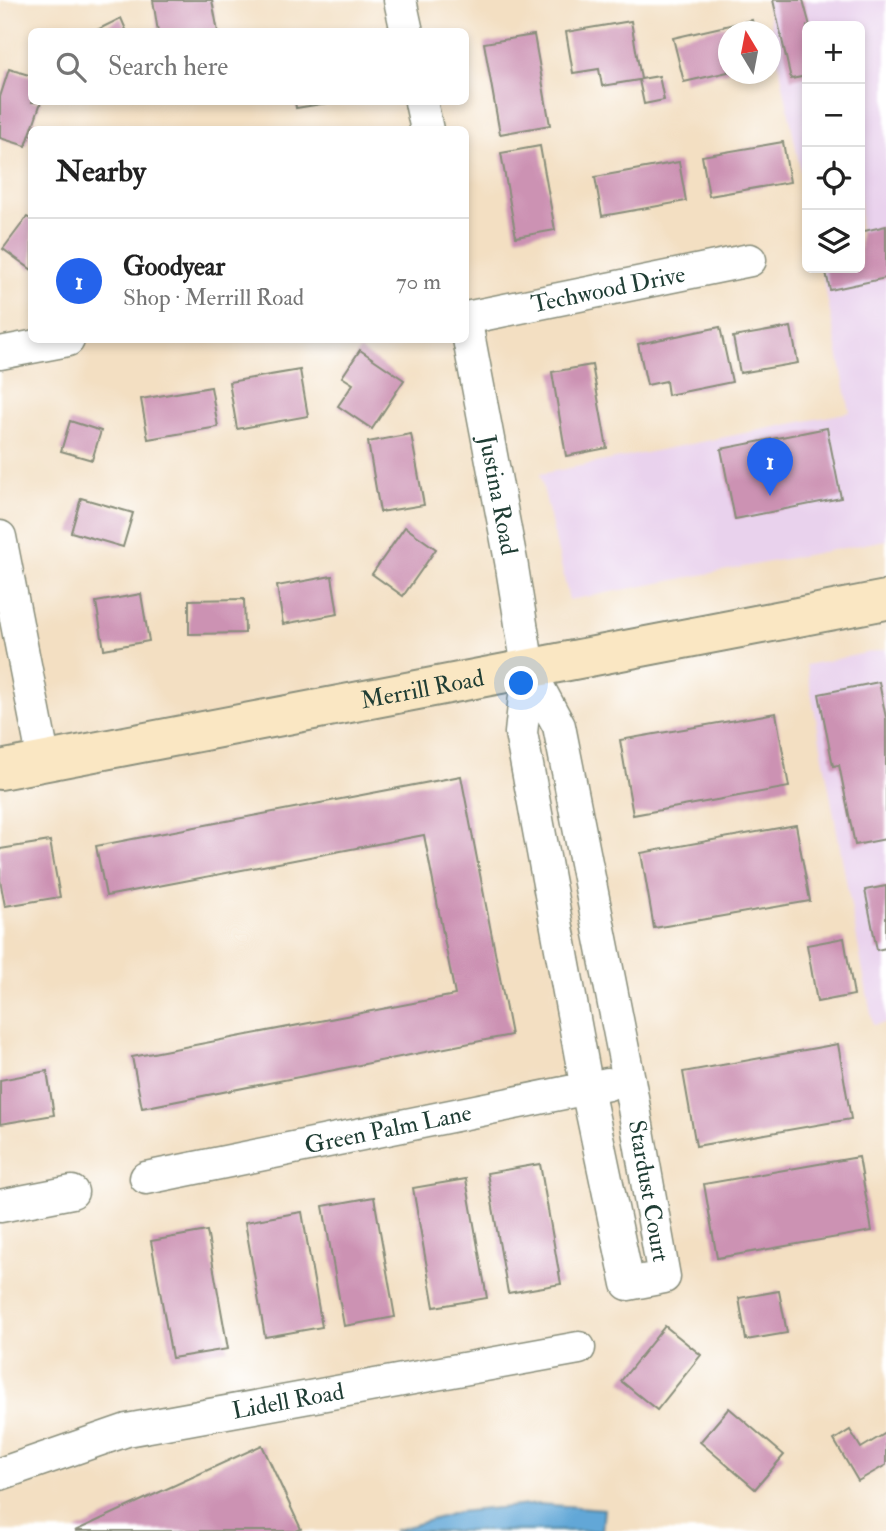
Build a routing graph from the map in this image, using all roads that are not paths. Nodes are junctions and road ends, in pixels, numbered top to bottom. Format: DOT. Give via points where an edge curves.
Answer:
graph roads {
  1 [pos="400,0"];
  2 [pos="406,28"];
  3 [pos="422,105"];
  4 [pos="426,126"];
  5 [pos="750,260"];
  6 [pos="469,317"];
  7 [pos="469,339"];
  8 [pos="52,343"];
  9 [pos="0,353"];
  10 [pos="0,537"];
  11 [pos="886,600"];
  12 [pos="528,668"];
  13 [pos="44,761"];
  14 [pos="0,770"];
  15 [pos="629,1080"];
  16 [pos="587,1089"];
  17 [pos="146,1178"];
  18 [pos="72,1192"];
  19 [pos="0,1206"];
  20 [pos="579,1348"];
  21 [pos="0,1475"];
  1 -- 2 [label="street"];
  3 -- 4 [label="street"];
  5 -- 6 [label="street, Techwood Drive"];
  7 -- 12 [label="street, Justina Road"];
  8 -- 9 [label="street"];
  10 -- 13 [label="street"];
  11 -- 12 [label="main road, Merrill Road"];
  12 -- 13 [label="main road, Merrill Road"];
  12 -- 15 [label="street, Stardust Court" via="559,726"];
  12 -- 16 [label="street, Stardust Court" via="521,733"];
  13 -- 14 [label="main road, Merrill Road"];
  15 -- 16 [label="street, Green Palm Lane"];
  15 -- 16 [label="street, Stardust Court" via="664,1277 628,1284"];
  16 -- 17 [label="street, Green Palm Lane"];
  18 -- 19 [label="street"];
  20 -- 21 [label="street, Lidell Road" via="127,1430"];
}
